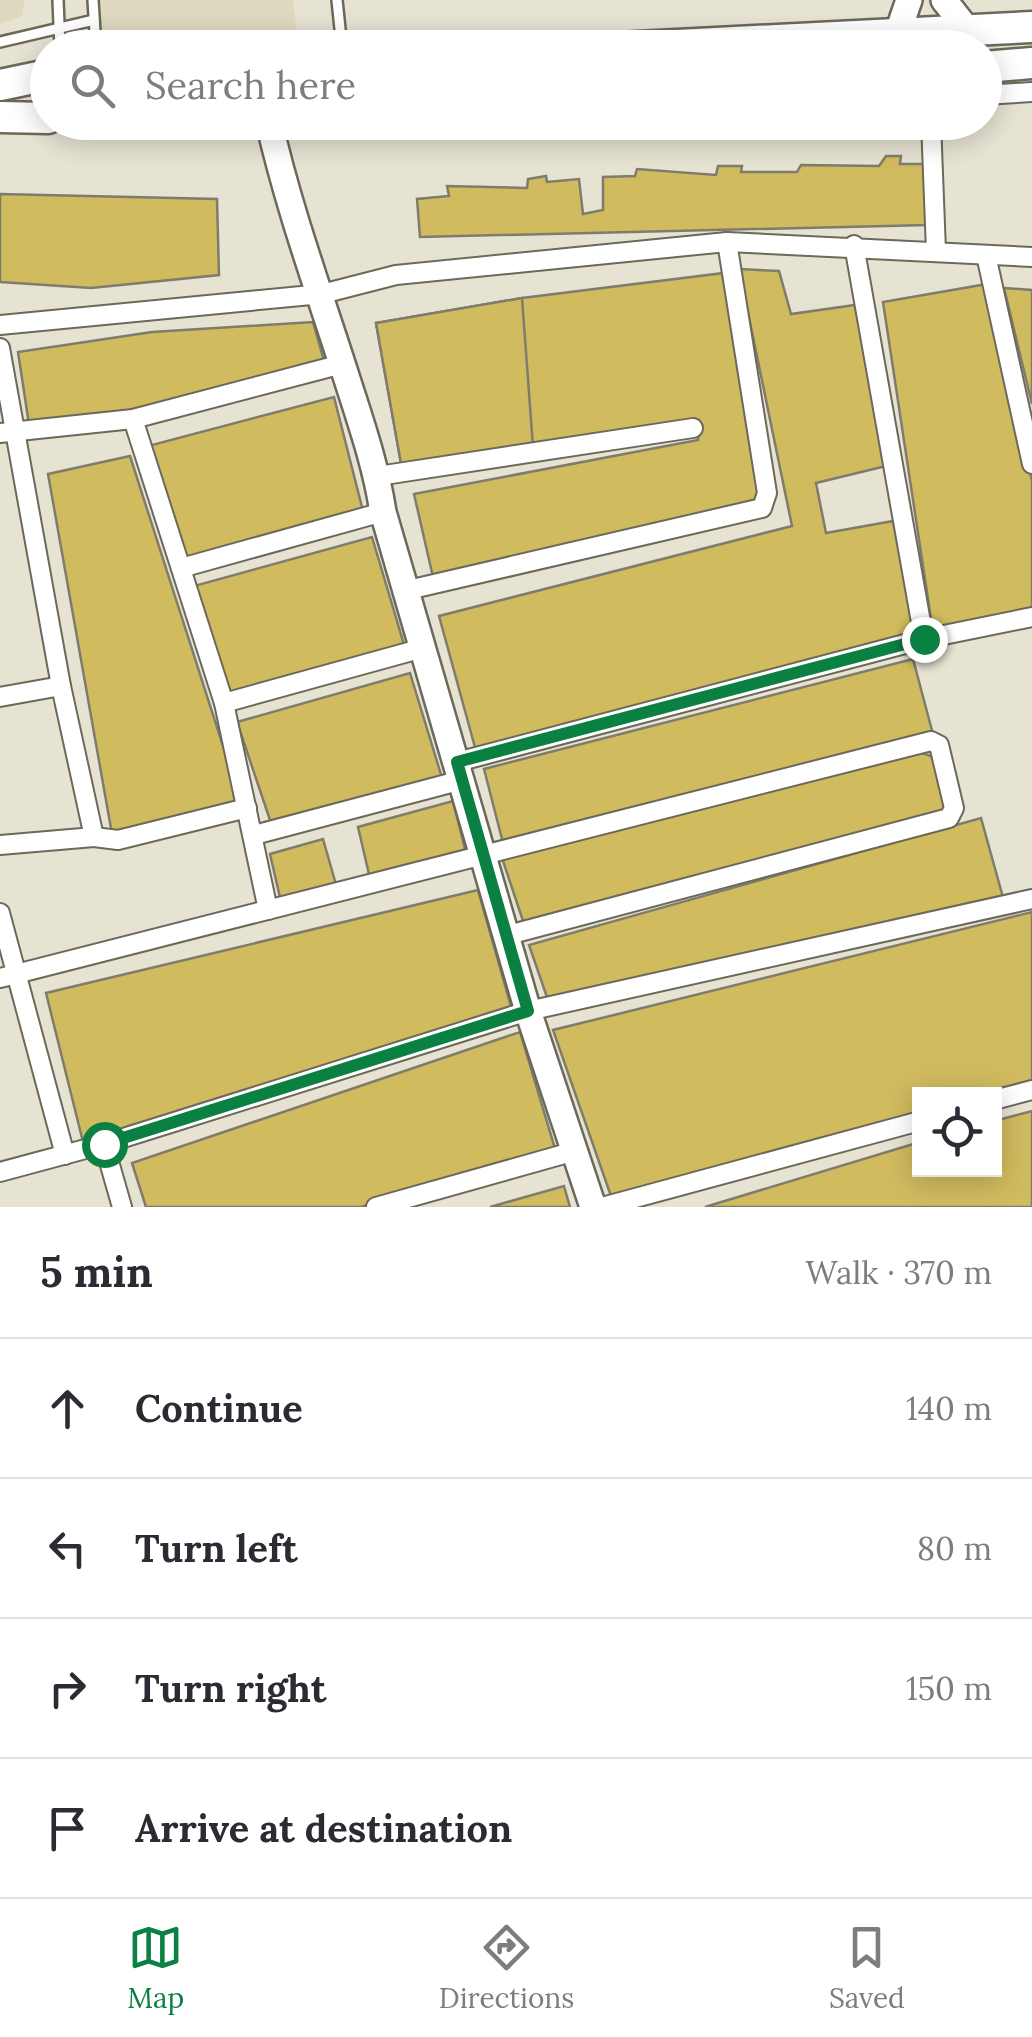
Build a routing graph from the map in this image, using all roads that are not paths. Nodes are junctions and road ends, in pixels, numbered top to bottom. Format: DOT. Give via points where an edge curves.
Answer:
graph roads {
  1 [pos="58,0"];
  2 [pos="92,0"];
  3 [pos="337,0"];
  4 [pos="909,0"];
  5 [pos="944,0"];
  6 [pos="94,20"];
  7 [pos="60,27"];
  8 [pos="1032,27"];
  9 [pos="966,28"];
  10 [pos="52,30"];
  11 [pos="95,30"];
  12 [pos="340,30"];
  13 [pos="899,30"];
  14 [pos="932,30"];
  15 [pos="30,38"];
  16 [pos="0,42"];
  17 [pos="1032,63"];
  18 [pos="1002,66"];
  19 [pos="30,79"];
  20 [pos="0,85"];
  21 [pos="1032,92"];
  22 [pos="1002,93"];
  23 [pos="0,117"];
  24 [pos="30,118"];
  25 [pos="274,140"];
  26 [pos="932,140"];
  27 [pos="728,242"];
  28 [pos="854,245"];
  29 [pos="936,251"];
  30 [pos="986,255"];
  31 [pos="1032,257"];
  32 [pos="322,294"];
  33 [pos="0,325"];
  34 [pos="0,348"];
  35 [pos="342,364"];
  36 [pos="133,419"];
  37 [pos="693,428"];
  38 [pos="6,433"];
  39 [pos="1032,464"];
  40 [pos="378,476"];
  41 [pos="384,512"];
  42 [pos="181,568"];
  43 [pos="408,590"];
  44 [pos="1032,618"];
  45 [pos="924,639"];
  46 [pos="422,648"];
  47 [pos="61,686"];
  48 [pos="0,697"];
  49 [pos="224,703"];
  50 [pos="460,771"];
  51 [pos="248,808"];
  52 [pos="254,835"];
  53 [pos="94,836"];
  54 [pos="0,845"];
  55 [pos="484,852"];
  56 [pos="1032,899"];
  57 [pos="268,910"];
  58 [pos="0,913"];
  59 [pos="508,934"];
  60 [pos="8,976"];
  61 [pos="528,1011"];
  62 [pos="1032,1090"];
  63 [pos="1002,1098"];
  64 [pos="912,1122"];
  65 [pos="104,1144"];
  66 [pos="575,1151"];
  67 [pos="65,1155"];
  68 [pos="0,1172"];
  69 [pos="122,1207"];
  70 [pos="376,1207"];
  71 [pos="593,1207"];
  72 [pos="602,1207"];
  1 -- 7 [label="lane"];
  2 -- 6 [label="lane"];
  3 -- 12 [label="lane"];
  4 -- 13 [label="street"];
  5 -- 9 [label="street"];
  6 -- 7 [label="lane"];
  6 -- 11 [label="lane"];
  7 -- 10 [label="lane"];
  8 -- 9 [label="main road"];
  9 -- 14 [label="main road"];
  15 -- 16 [label="lane"];
  17 -- 18 [label="main road"];
  19 -- 20 [label="main road"];
  21 -- 22 [label="street"];
  23 -- 24 [label="main road"];
  25 -- 32 [label="street" via="292,216"];
  26 -- 29 [label="street"];
  27 -- 28 [label="street"];
  27 -- 32 [label="street" via="396,275"];
  27 -- 43 [label="street" via="767,493 762,508"];
  28 -- 29 [label="street"];
  28 -- 45 [label="street"];
  29 -- 30 [label="street"];
  30 -- 31 [label="street"];
  30 -- 39 [label="street"];
  32 -- 33 [label="street"];
  32 -- 35 [label="street"];
  34 -- 38 [label="street"];
  35 -- 36 [label="street"];
  35 -- 40 [label="street"];
  36 -- 38 [label="street"];
  36 -- 42 [label="street"];
  37 -- 40 [label="street"];
  38 -- 47 [label="street"];
  40 -- 41 [label="street"];
  41 -- 42 [label="street"];
  41 -- 43 [label="street"];
  42 -- 49 [label="street"];
  43 -- 46 [label="street"];
  44 -- 45 [label="street"];
  45 -- 50 [label="street"];
  46 -- 49 [label="street"];
  46 -- 50 [label="street"];
  47 -- 48 [label="street"];
  47 -- 53 [label="street"];
  49 -- 51 [label="street"];
  50 -- 52 [label="street"];
  50 -- 55 [label="street"];
  51 -- 52 [label="street"];
  51 -- 53 [label="street" via="118,840"];
  52 -- 57 [label="street"];
  53 -- 54 [label="street"];
  55 -- 57 [label="street"];
  55 -- 59 [label="street"];
  55 -- 59 [label="street" via="931,740 939,745 954,808 949,818"];
  56 -- 61 [label="street"];
  57 -- 60 [label="street"];
  58 -- 60 [label="street"];
  59 -- 61 [label="street"];
  60 -- 67 [label="street"];
  61 -- 65 [label="street"];
  61 -- 66 [label="street"];
  62 -- 63 [label="street"];
  64 -- 72 [label="street"];
  65 -- 67 [label="street"];
  65 -- 69 [label="street"];
  66 -- 70 [label="street"];
  66 -- 71 [label="street"];
  67 -- 68 [label="street"];
}
